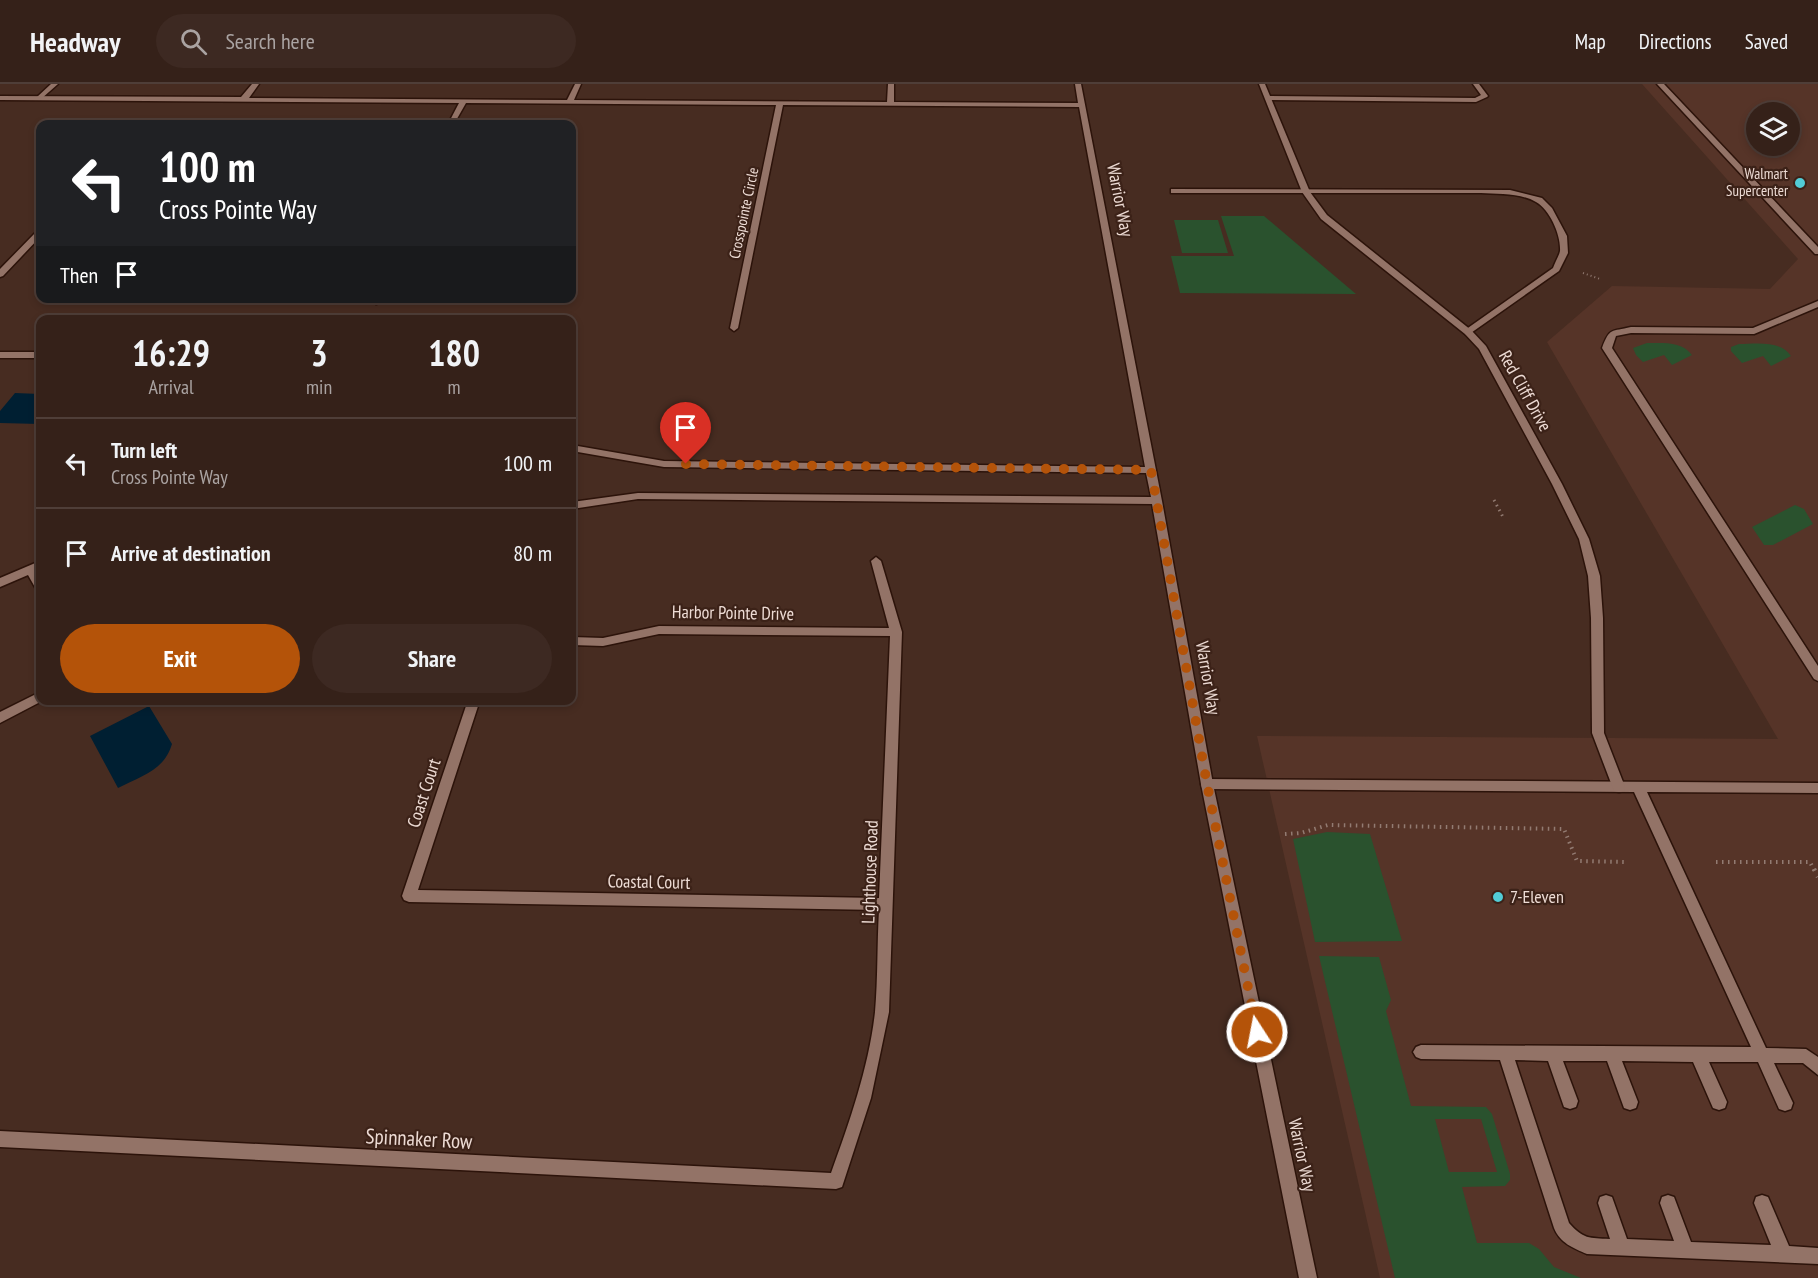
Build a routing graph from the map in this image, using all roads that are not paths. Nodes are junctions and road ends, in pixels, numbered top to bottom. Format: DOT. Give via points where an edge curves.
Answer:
graph roads {
  1 [pos="55,84"];
  2 [pos="256,84"];
  3 [pos="578,84"];
  4 [pos="891,84"];
  5 [pos="1078,84"];
  6 [pos="1262,84"];
  7 [pos="1476,84"];
  8 [pos="1660,84"];
  9 [pos="0,98"];
  10 [pos="39,98"];
  11 [pos="1268,98"];
  12 [pos="243,100"];
  13 [pos="464,101"];
  14 [pos="570,102"];
  15 [pos="780,103"];
  16 [pos="890,104"];
  17 [pos="1082,105"];
  18 [pos="453,120"];
  19 [pos="1174,191"];
  20 [pos="1306,192"];
  21 [pos="36,237"];
  22 [pos="1818,252"];
  23 [pos="0,274"];
  24 [pos="1818,304"];
  25 [pos="734,328"];
  26 [pos="1468,332"];
  27 [pos="0,355"];
  28 [pos="36,355"];
  29 [pos="576,448"];
  30 [pos="1151,470"];
  31 [pos="1157,501"];
  32 [pos="576,505"];
  33 [pos="876,561"];
  34 [pos="35,568"];
  35 [pos="0,583"];
  36 [pos="896,632"];
  37 [pos="576,641"];
  38 [pos="1818,676"];
  39 [pos="36,699"];
  40 [pos="472,705"];
  41 [pos="0,718"];
  42 [pos="1207,784"];
  43 [pos="1618,787"];
  44 [pos="1638,787"];
  45 [pos="1818,788"];
  46 [pos="409,896"];
  47 [pos="887,904"];
  48 [pos="1421,1052"];
  49 [pos="1505,1053"];
  50 [pos="1553,1053"];
  51 [pos="1611,1053"];
  52 [pos="1698,1055"];
  53 [pos="1762,1055"];
  54 [pos="1818,1067"];
  55 [pos="1570,1101"];
  56 [pos="1630,1102"];
  57 [pos="1719,1102"];
  58 [pos="1785,1103"];
  59 [pos="0,1139"];
  60 [pos="836,1181"];
  61 [pos="1606,1203"];
  62 [pos="1668,1203"];
  63 [pos="1762,1203"];
  64 [pos="1622,1248"];
  65 [pos="1686,1251"];
  66 [pos="1784,1255"];
  67 [pos="1818,1256"];
  68 [pos="1308,1278"];
  1 -- 10 [label="street"];
  2 -- 12 [label="street"];
  3 -- 14 [label="street"];
  4 -- 16 [label="street"];
  5 -- 17 [label="street, Warrior Way"];
  6 -- 11 [label="street, Red Cliff Drive"];
  7 -- 11 [label="street" via="1485,96 1476,100"];
  8 -- 22 [label="street"];
  9 -- 10 [label="street"];
  10 -- 12 [label="street"];
  11 -- 20 [label="street, Red Cliff Drive"];
  12 -- 13 [label="street"];
  13 -- 14 [label="street"];
  13 -- 18 [label="street"];
  14 -- 15 [label="street"];
  15 -- 16 [label="street"];
  15 -- 25 [label="street, Crosspointe Circle"];
  16 -- 17 [label="street"];
  17 -- 30 [label="street, Warrior Way"];
  19 -- 20 [label="street"];
  20 -- 26 [label="street, Red Cliff Drive" via="1324,217"];
  20 -- 26 [label="street" via="1510,192 1539,200 1563,236 1564,253 1556,270"];
  21 -- 23 [label="street"];
  24 -- 38 [label="street" via="1754,331 1621,331 1612,334 1607,348"];
  26 -- 43 [label="street, Red Cliff Drive" via="1483,348 1584,538 1594,576 1598,733"];
  27 -- 28 [label="street"];
  29 -- 30 [label="street" via="664,464"];
  30 -- 31 [label="street, Warrior Way"];
  31 -- 32 [label="street" via="638,496"];
  31 -- 42 [label="street, Warrior Way"];
  33 -- 36 [label="street, Lighthouse Road"];
  34 -- 35 [label="street"];
  36 -- 37 [label="street, Harbor Pointe Drive" via="659,630 603,642"];
  36 -- 47 [label="street, Lighthouse Road"];
  39 -- 41 [label="street"];
  40 -- 46 [label="street, Coast Court"];
  42 -- 43 [label="street"];
  42 -- 68 [label="street, Warrior Way"];
  43 -- 44 [label="street"];
  44 -- 45 [label="street"];
  44 -- 53 [label="street"];
  46 -- 47 [label="street, Coastal Court"];
  47 -- 60 [label="street, Lighthouse Road" via="877,1044"];
  48 -- 49 [label="street"];
  49 -- 50 [label="street"];
  49 -- 64 [label="street" via="1562,1228 1573,1240 1587,1246"];
  50 -- 51 [label="street"];
  50 -- 55 [label="street"];
  51 -- 52 [label="street"];
  51 -- 56 [label="street"];
  52 -- 53 [label="street"];
  52 -- 57 [label="street"];
  53 -- 54 [label="street" via="1806,1056"];
  53 -- 58 [label="street"];
  59 -- 60 [label="street, Spinnaker Row"];
  61 -- 64 [label="street"];
  62 -- 65 [label="street"];
  63 -- 66 [label="street"];
  64 -- 65 [label="street"];
  65 -- 66 [label="street"];
  66 -- 67 [label="street"];
}
